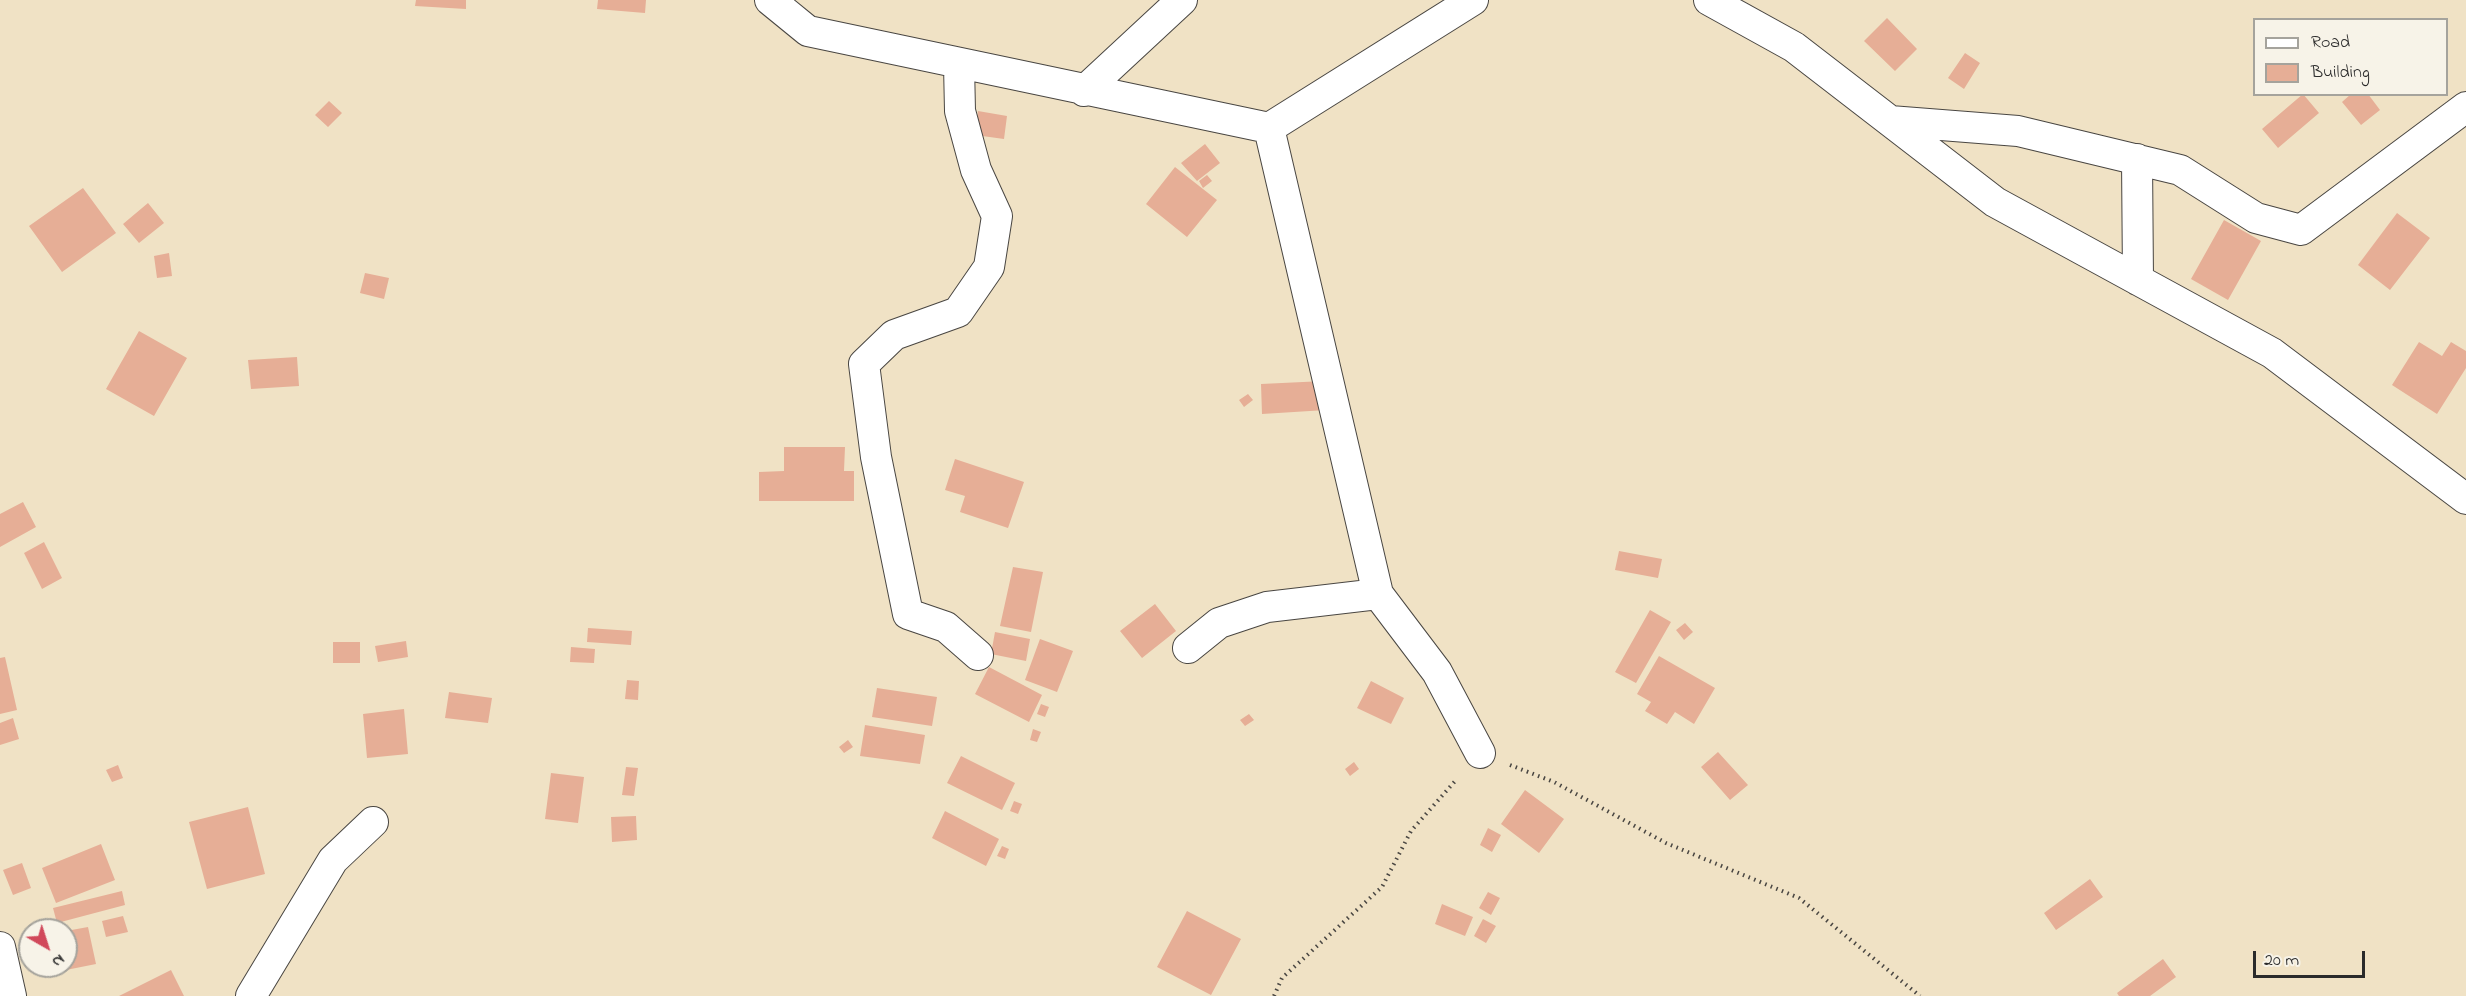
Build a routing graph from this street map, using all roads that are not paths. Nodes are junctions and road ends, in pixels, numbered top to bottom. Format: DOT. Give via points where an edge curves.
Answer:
graph roads {
  1 [pos="770,0"];
  2 [pos="1182,0"];
  3 [pos="1473,0"];
  4 [pos="1709,0"];
  5 [pos="959,64"];
  6 [pos="1084,91"];
  7 [pos="2466,107"];
  8 [pos="1890,121"];
  9 [pos="1269,128"];
  10 [pos="2137,159"];
  11 [pos="2138,280"];
  12 [pos="2466,499"];
  13 [pos="1378,594"];
  14 [pos="1188,648"];
  15 [pos="978,655"];
  16 [pos="1480,753"];
  17 [pos="373,822"];
  18 [pos="0,947"];
  19 [pos="11,996"];
  20 [pos="251,996"];
  1 -- 5 [label="street" via="808,31"];
  2 -- 6 [label="street"];
  3 -- 9 [label="street"];
  4 -- 8 [label="street" via="1794,47"];
  5 -- 6 [label="street"];
  5 -- 15 [label="street" via="960,111 976,170 997,216 989,267 958,312 894,335 864,364 876,457 908,614 946,627"];
  6 -- 9 [label="street"];
  7 -- 10 [label="street" via="2301,230 2256,218 2180,170"];
  8 -- 10 [label="street" via="2018,131"];
  8 -- 11 [label="street" via="1995,202"];
  9 -- 13 [label="street"];
  10 -- 11 [label="street"];
  11 -- 12 [label="street" via="2272,353"];
  13 -- 14 [label="street" via="1267,607 1219,623"];
  13 -- 16 [label="street" via="1437,672"];
  17 -- 20 [label="street" via="333,860"];
  18 -- 19 [label="street"];
}
